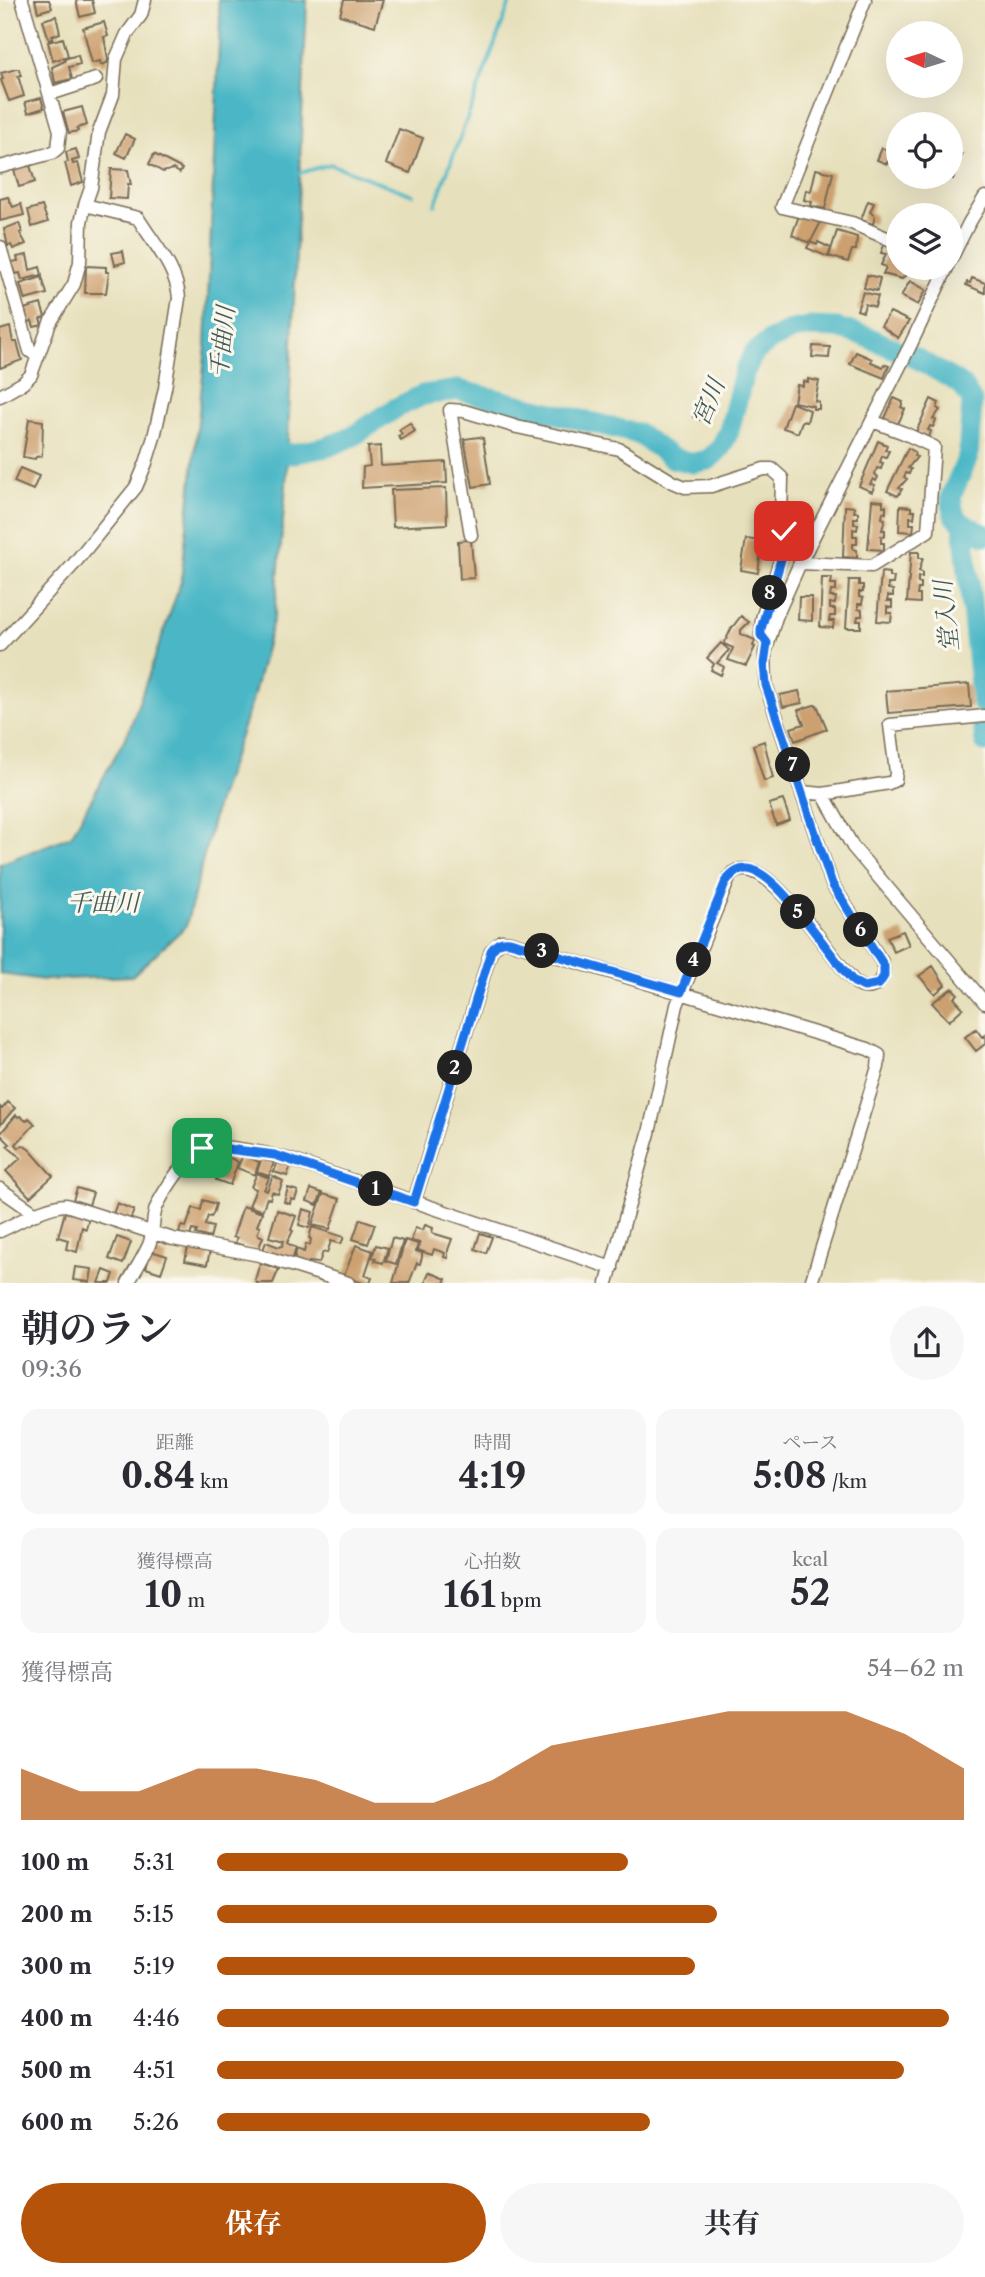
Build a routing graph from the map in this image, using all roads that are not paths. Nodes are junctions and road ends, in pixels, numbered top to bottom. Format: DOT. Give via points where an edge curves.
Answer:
graph roads {
  1 [pos="22,0"];
  2 [pos="145,0"];
  3 [pos="865,0"];
  4 [pos="96,79"];
  5 [pos="50,94"];
  6 [pos="0,167"];
  7 [pos="985,197"];
  8 [pos="85,205"];
  9 [pos="963,235"];
  10 [pos="886,238"];
  11 [pos="0,247"];
  12 [pos="4,276"];
  13 [pos="941,280"];
  14 [pos="38,357"];
  15 [pos="0,396"];
  16 [pos="872,421"];
  17 [pos="471,535"];
  18 [pos="788,535"];
  19 [pos="813,538"];
  20 [pos="800,563"];
  21 [pos="767,643"];
  22 [pos="0,645"];
  23 [pos="985,716"];
  24 [pos="802,792"];
  25 [pos="823,794"];
  26 [pos="681,992"];
  27 [pos="985,1003"];
  28 [pos="0,1189"];
  29 [pos="414,1202"];
  30 [pos="36,1214"];
  31 [pos="0,1231"];
  32 [pos="152,1232"];
  33 [pos="612,1268"];
  34 [pos="128,1283"];
  35 [pos="348,1283"];
  36 [pos="607,1283"];
  37 [pos="811,1283"];
  1 -- 5 [label="street"];
  2 -- 8 [label="street" via="116,59 113,95 99,132"];
  3 -- 10 [label="street" via="782,207 852,223"];
  4 -- 5 [label="street"];
  5 -- 6 [label="street" via="60,131 58,148"];
  7 -- 9 [label="street"];
  8 -- 14 [label="street" via="74,284 50,323"];
  8 -- 22 [label="street" via="138,218 173,273 179,298 165,388 146,463 135,487 73,565"];
  11 -- 12 [label="street"];
  12 -- 14 [label="street" via="30,351"];
  13 -- 16 [label="street"];
  14 -- 15 [label="street" via="31,375"];
  16 -- 19 [label="street"];
  16 -- 20 [label="street" via="933,447 929,531 872,566"];
  17 -- 18 [label="street" via="450,410 619,449 685,487 711,486 772,469 782,478 781,523"];
  18 -- 19 [label="street"];
  18 -- 21 [label="street" via="762,619 761,635"];
  19 -- 20 [label="street"];
  20 -- 21 [label="street"];
  21 -- 24 [label="street" via="766,685"];
  23 -- 25 [label="street" via="890,725 895,780"];
  24 -- 25 [label="street"];
  24 -- 26 [label="street" via="832,884 882,962 882,980 870,988 859,986 783,894 756,871 741,869 726,881"];
  25 -- 27 [label="street" via="853,847"];
  26 -- 29 [label="street" via="510,942 496,944"];
  26 -- 33 [label="street"];
  26 -- 37 [label="street" via="879,1055"];
  28 -- 30 [label="street"];
  29 -- 32 [label="street" via="275,1155 202,1148 190,1156 157,1207"];
  29 -- 33 [label="street"];
  30 -- 31 [label="street"];
  30 -- 32 [label="street" via="58,1206 74,1207"];
  32 -- 34 [label="street"];
  32 -- 35 [label="street" via="259,1255"];
  33 -- 36 [label="street"];
}
